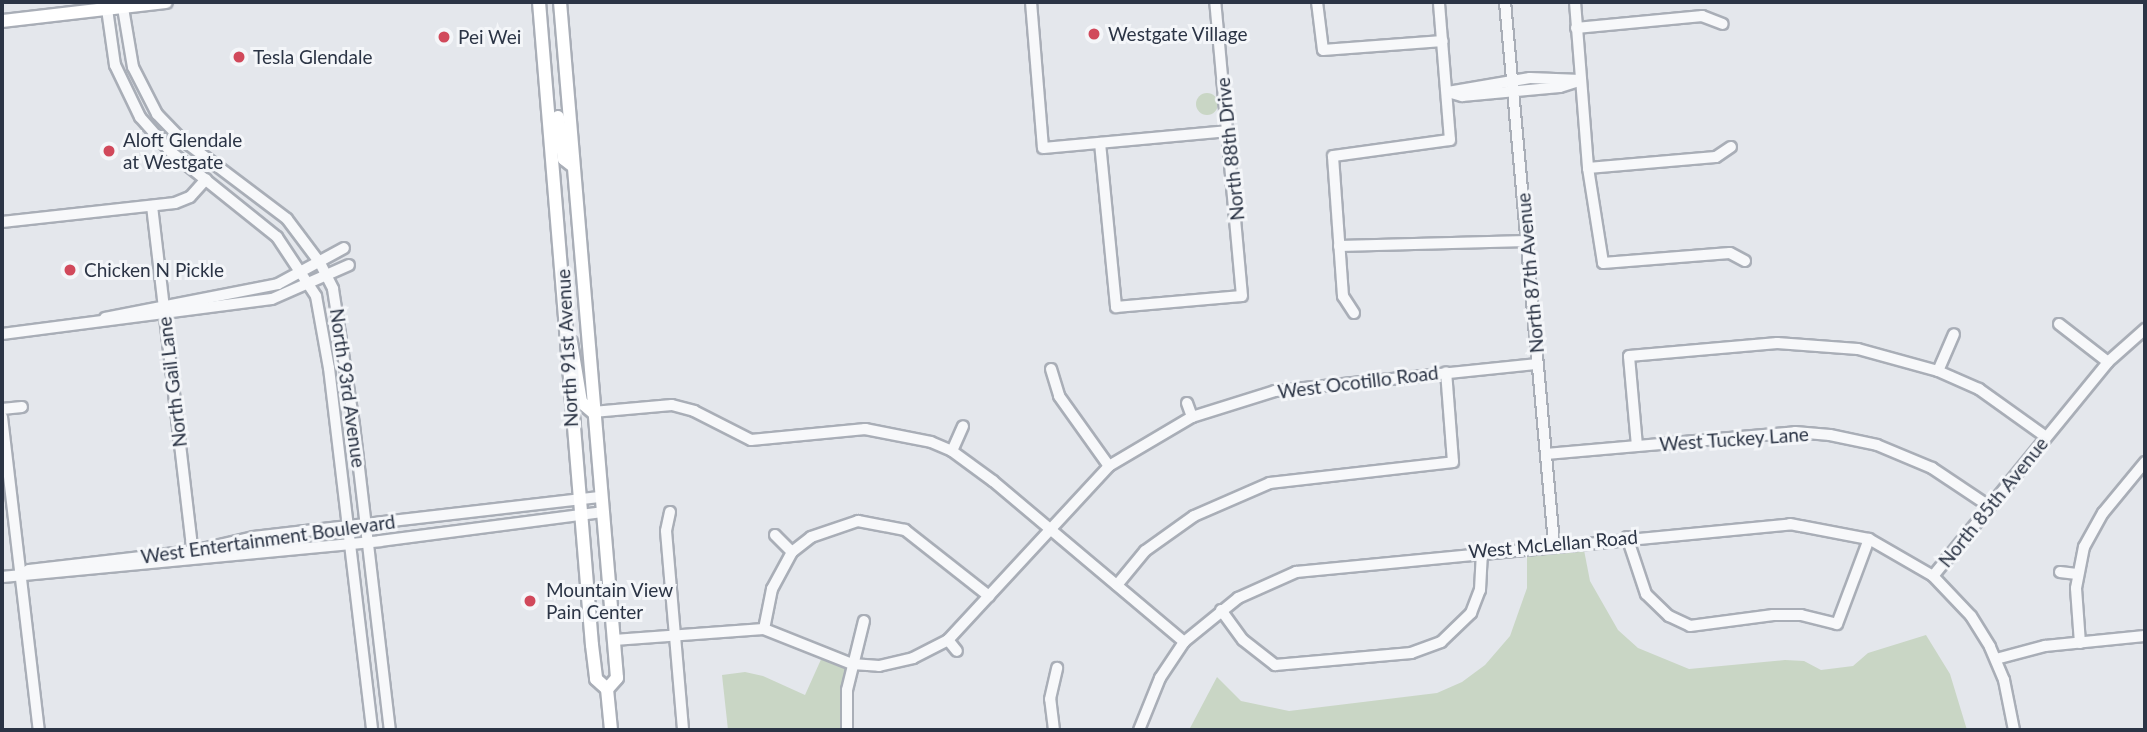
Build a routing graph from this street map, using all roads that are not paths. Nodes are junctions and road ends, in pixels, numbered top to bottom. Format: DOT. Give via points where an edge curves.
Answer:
graph roads {
  1 [pos="166,2"];
  2 [pos="539,2"];
  3 [pos="560,2"];
  4 [pos="1031,2"];
  5 [pos="1215,2"];
  6 [pos="1317,2"];
  7 [pos="1439,2"];
  8 [pos="1505,2"];
  9 [pos="1575,2"];
  10 [pos="122,4"];
  11 [pos="106,5"];
  12 [pos="2,21"];
  13 [pos="1723,24"];
  14 [pos="1576,28"];
  15 [pos="1443,41"];
  16 [pos="1550,76"];
  17 [pos="1581,80"];
  18 [pos="1513,86"];
  19 [pos="547,87"];
  20 [pos="1551,88"];
  21 [pos="1447,92"];
  22 [pos="1229,131"];
  23 [pos="1100,143"];
  24 [pos="1731,147"];
  25 [pos="573,166"];
  26 [pos="1588,168"];
  27 [pos="206,179"];
  28 [pos="152,205"];
  29 [pos="2,222"];
  30 [pos="1527,241"];
  31 [pos="1339,246"];
  32 [pos="344,248"];
  33 [pos="1745,261"];
  34 [pos="320,263"];
  35 [pos="349,265"];
  36 [pos="304,272"];
  37 [pos="326,275"];
  38 [pos="310,283"];
  39 [pos="164,313"];
  40 [pos="1354,313"];
  41 [pos="2059,324"];
  42 [pos="565,325"];
  43 [pos="2145,328"];
  44 [pos="2,334"];
  45 [pos="1954,334"];
  46 [pos="2108,362"];
  47 [pos="1538,364"];
  48 [pos="1051,369"];
  49 [pos="1938,371"];
  50 [pos="1446,372"];
  51 [pos="1187,403"];
  52 [pos="22,407"];
  53 [pos="2,409"];
  54 [pos="593,412"];
  55 [pos="2,417"];
  56 [pos="1192,417"];
  57 [pos="962,426"];
  58 [pos="2046,437"];
  59 [pos="1637,446"];
  60 [pos="952,451"];
  61 [pos="1546,454"];
  62 [pos="2145,462"];
  63 [pos="1109,466"];
  64 [pos="601,497"];
  65 [pos="578,499"];
  66 [pos="1989,506"];
  67 [pos="602,512"];
  68 [pos="670,512"];
  69 [pos="579,514"];
  70 [pos="366,524"];
  71 [pos="348,526"];
  72 [pos="1049,526"];
  73 [pos="775,535"];
  74 [pos="1627,537"];
  75 [pos="1869,539"];
  76 [pos="350,542"];
  77 [pos="368,542"];
  78 [pos="1554,544"];
  79 [pos="1482,551"];
  80 [pos="792,552"];
  81 [pos="193,554"];
  82 [pos="2060,572"];
  83 [pos="2077,574"];
  84 [pos="20,575"];
  85 [pos="1933,576"];
  86 [pos="2,577"];
  87 [pos="1116,585"];
  88 [pos="989,596"];
  89 [pos="1222,610"];
  90 [pos="864,621"];
  91 [pos="764,629"];
  92 [pos="674,634"];
  93 [pos="2145,636"];
  94 [pos="948,639"];
  95 [pos="614,640"];
  96 [pos="1184,642"];
  97 [pos="2080,643"];
  98 [pos="957,651"];
  99 [pos="1996,659"];
  100 [pos="852,664"];
  101 [pos="1057,668"];
  102 [pos="607,689"];
  103 [pos="39,730"];
  104 [pos="372,730"];
  105 [pos="390,730"];
  106 [pos="611,730"];
  107 [pos="683,730"];
  108 [pos="847,730"];
  109 [pos="1054,730"];
  110 [pos="1139,730"];
  111 [pos="2014,730"];
  1 -- 10 [label="main road"];
  2 -- 19 [label="main road, North 91st Avenue"];
  3 -- 25 [label="main road, North 91st Avenue"];
  4 -- 23 [label="street" via="1043,148"];
  5 -- 22 [label="street, North 88th Drive"];
  6 -- 15 [label="street" via="1323,50"];
  7 -- 15 [label="street"];
  8 -- 18 [label="street, North 87th Avenue"];
  9 -- 14 [label="street"];
  10 -- 11 [label="main road"];
  10 -- 34 [label="street, North 93rd Avenue" via="135,75 157,114 180,138 287,219"];
  11 -- 12 [label="main road"];
  11 -- 27 [label="street, North 93rd Avenue" via="112,54 130,101 162,143"];
  13 -- 14 [label="street" via="1702,16"];
  14 -- 17 [label="street"];
  15 -- 21 [label="street"];
  16 -- 17 [label="street"];
  16 -- 18 [label="street"];
  16 -- 20 [label="street"];
  17 -- 20 [label="street"];
  17 -- 26 [label="street"];
  18 -- 20 [label="street"];
  18 -- 21 [label="street" via="1462,96"];
  18 -- 30 [label="street, North 87th Avenue"];
  19 -- 25 [label="main road" via="557,111 564,159"];
  19 -- 42 [label="main road, North 91st Avenue"];
  21 -- 31 [label="street" via="1450,141 1333,156"];
  22 -- 23 [label="street"];
  22 -- 23 [label="street, North 88th Drive" via="1242,296 1116,307"];
  24 -- 26 [label="street" via="1716,157"];
  25 -- 54 [label="main road, North 91st Avenue"];
  26 -- 33 [label="street" via="1603,263 1730,254"];
  27 -- 28 [label="street" via="186,200"];
  27 -- 36 [label="street, North 93rd Avenue" via="277,237"];
  28 -- 29 [label="street"];
  28 -- 39 [label="street, North Gail Lane"];
  30 -- 31 [label="street"];
  30 -- 47 [label="street, North 87th Avenue"];
  31 -- 40 [label="street" via="1343,296"];
  32 -- 34 [label="street"];
  34 -- 36 [label="street"];
  34 -- 37 [label="street, North 93rd Avenue"];
  35 -- 37 [label="street"];
  36 -- 38 [label="street, North 93rd Avenue"];
  36 -- 39 [label="street"];
  37 -- 38 [label="street"];
  37 -- 70 [label="street, North 93rd Avenue" via="340,323"];
  38 -- 39 [label="street" via="272,299"];
  38 -- 71 [label="street, North 93rd Avenue" via="324,328"];
  39 -- 44 [label="street"];
  39 -- 81 [label="street, North Gail Lane"];
  41 -- 46 [label="street"];
  42 -- 54 [label="main road" via="574,349 581,402"];
  42 -- 65 [label="main road, North 91st Avenue"];
  43 -- 46 [label="street, North 85th Avenue"];
  45 -- 49 [label="street"];
  46 -- 58 [label="street, North 85th Avenue"];
  47 -- 50 [label="street, West Ocotillo Road"];
  47 -- 61 [label="street, North 87th Avenue"];
  48 -- 63 [label="street" via="1059,396"];
  49 -- 58 [label="street" via="1979,389"];
  49 -- 59 [label="street" via="1881,354 1797,343 1629,356"];
  50 -- 56 [label="street, West Ocotillo Road" via="1275,391"];
  50 -- 87 [label="street" via="1453,462 1270,483 1194,516 1145,551"];
  51 -- 56 [label="street"];
  52 -- 53 [label="street"];
  54 -- 60 [label="street" via="671,405 694,411 751,440 865,429 905,435"];
  54 -- 64 [label="main road, North 91st Avenue"];
  55 -- 84 [label="street"];
  56 -- 63 [label="street, West Ocotillo Road"];
  57 -- 60 [label="street"];
  58 -- 66 [label="street, North 85th Avenue"];
  59 -- 61 [label="street, West Tuckey Lane"];
  59 -- 66 [label="street, West Tuckey Lane" via="1795,432 1830,435 1920,462"];
  60 -- 72 [label="street"];
  61 -- 78 [label="street, North 87th Avenue"];
  62 -- 83 [label="street" via="2092,530"];
  63 -- 72 [label="street, West Ocotillo Road"];
  64 -- 65 [label="street, West Entertainment Boulevard"];
  64 -- 67 [label="main road, North 91st Avenue"];
  65 -- 69 [label="main road, North 91st Avenue"];
  65 -- 70 [label="street, West Entertainment Boulevard"];
  66 -- 85 [label="street, North 85th Avenue"];
  67 -- 69 [label="street, West Entertainment Boulevard"];
  67 -- 95 [label="main road, North 91st Avenue"];
  68 -- 92 [label="street" via="666,531"];
  69 -- 77 [label="street, West Entertainment Boulevard"];
  69 -- 102 [label="main road, North 91st Avenue" via="596,679"];
  70 -- 71 [label="street, West Entertainment Boulevard"];
  70 -- 77 [label="street, North 93rd Avenue"];
  71 -- 76 [label="street, North 93rd Avenue"];
  71 -- 81 [label="street, West Entertainment Boulevard" via="254,537"];
  72 -- 87 [label="street"];
  72 -- 88 [label="street"];
  73 -- 80 [label="street"];
  74 -- 75 [label="street, West McLellan Road" via="1790,524"];
  74 -- 75 [label="street" via="1646,594 1669,616 1690,625 1773,615 1801,615 1837,624"];
  74 -- 78 [label="street, West McLellan Road"];
  75 -- 85 [label="street, West McLellan Road"];
  76 -- 77 [label="street, West Entertainment Boulevard"];
  76 -- 81 [label="street, West Entertainment Boulevard"];
  76 -- 104 [label="street, North 93rd Avenue"];
  77 -- 105 [label="street, North 93rd Avenue"];
  78 -- 79 [label="street, West McLellan Road"];
  79 -- 89 [label="street, West McLellan Road" via="1296,572 1254,589"];
  79 -- 89 [label="street" via="1482,578 1471,613 1441,642 1411,653 1275,665 1243,640"];
  80 -- 88 [label="street" via="811,537 840,525 875,522 923,540"];
  80 -- 91 [label="street" via="772,589"];
  81 -- 84 [label="street, West Entertainment Boulevard"];
  82 -- 83 [label="street"];
  83 -- 97 [label="street"];
  84 -- 86 [label="street, West Entertainment Boulevard"];
  84 -- 103 [label="street"];
  85 -- 99 [label="street, North 85th Avenue" via="1971,616"];
  87 -- 96 [label="street"];
  88 -- 94 [label="street"];
  89 -- 96 [label="street, West McLellan Road"];
  90 -- 100 [label="street"];
  91 -- 92 [label="street"];
  91 -- 100 [label="street"];
  92 -- 95 [label="street"];
  92 -- 107 [label="street"];
  93 -- 97 [label="street"];
  94 -- 98 [label="street"];
  94 -- 100 [label="street" via="913,658 879,666"];
  95 -- 102 [label="main road, North 91st Avenue" via="617,678"];
  96 -- 110 [label="street, West McLellan Road" via="1160,678"];
  97 -- 99 [label="street"];
  99 -- 111 [label="street, North 85th Avenue"];
  100 -- 108 [label="street"];
  101 -- 109 [label="street" via="1050,699"];
  102 -- 106 [label="main road, North 91st Avenue"];
}
